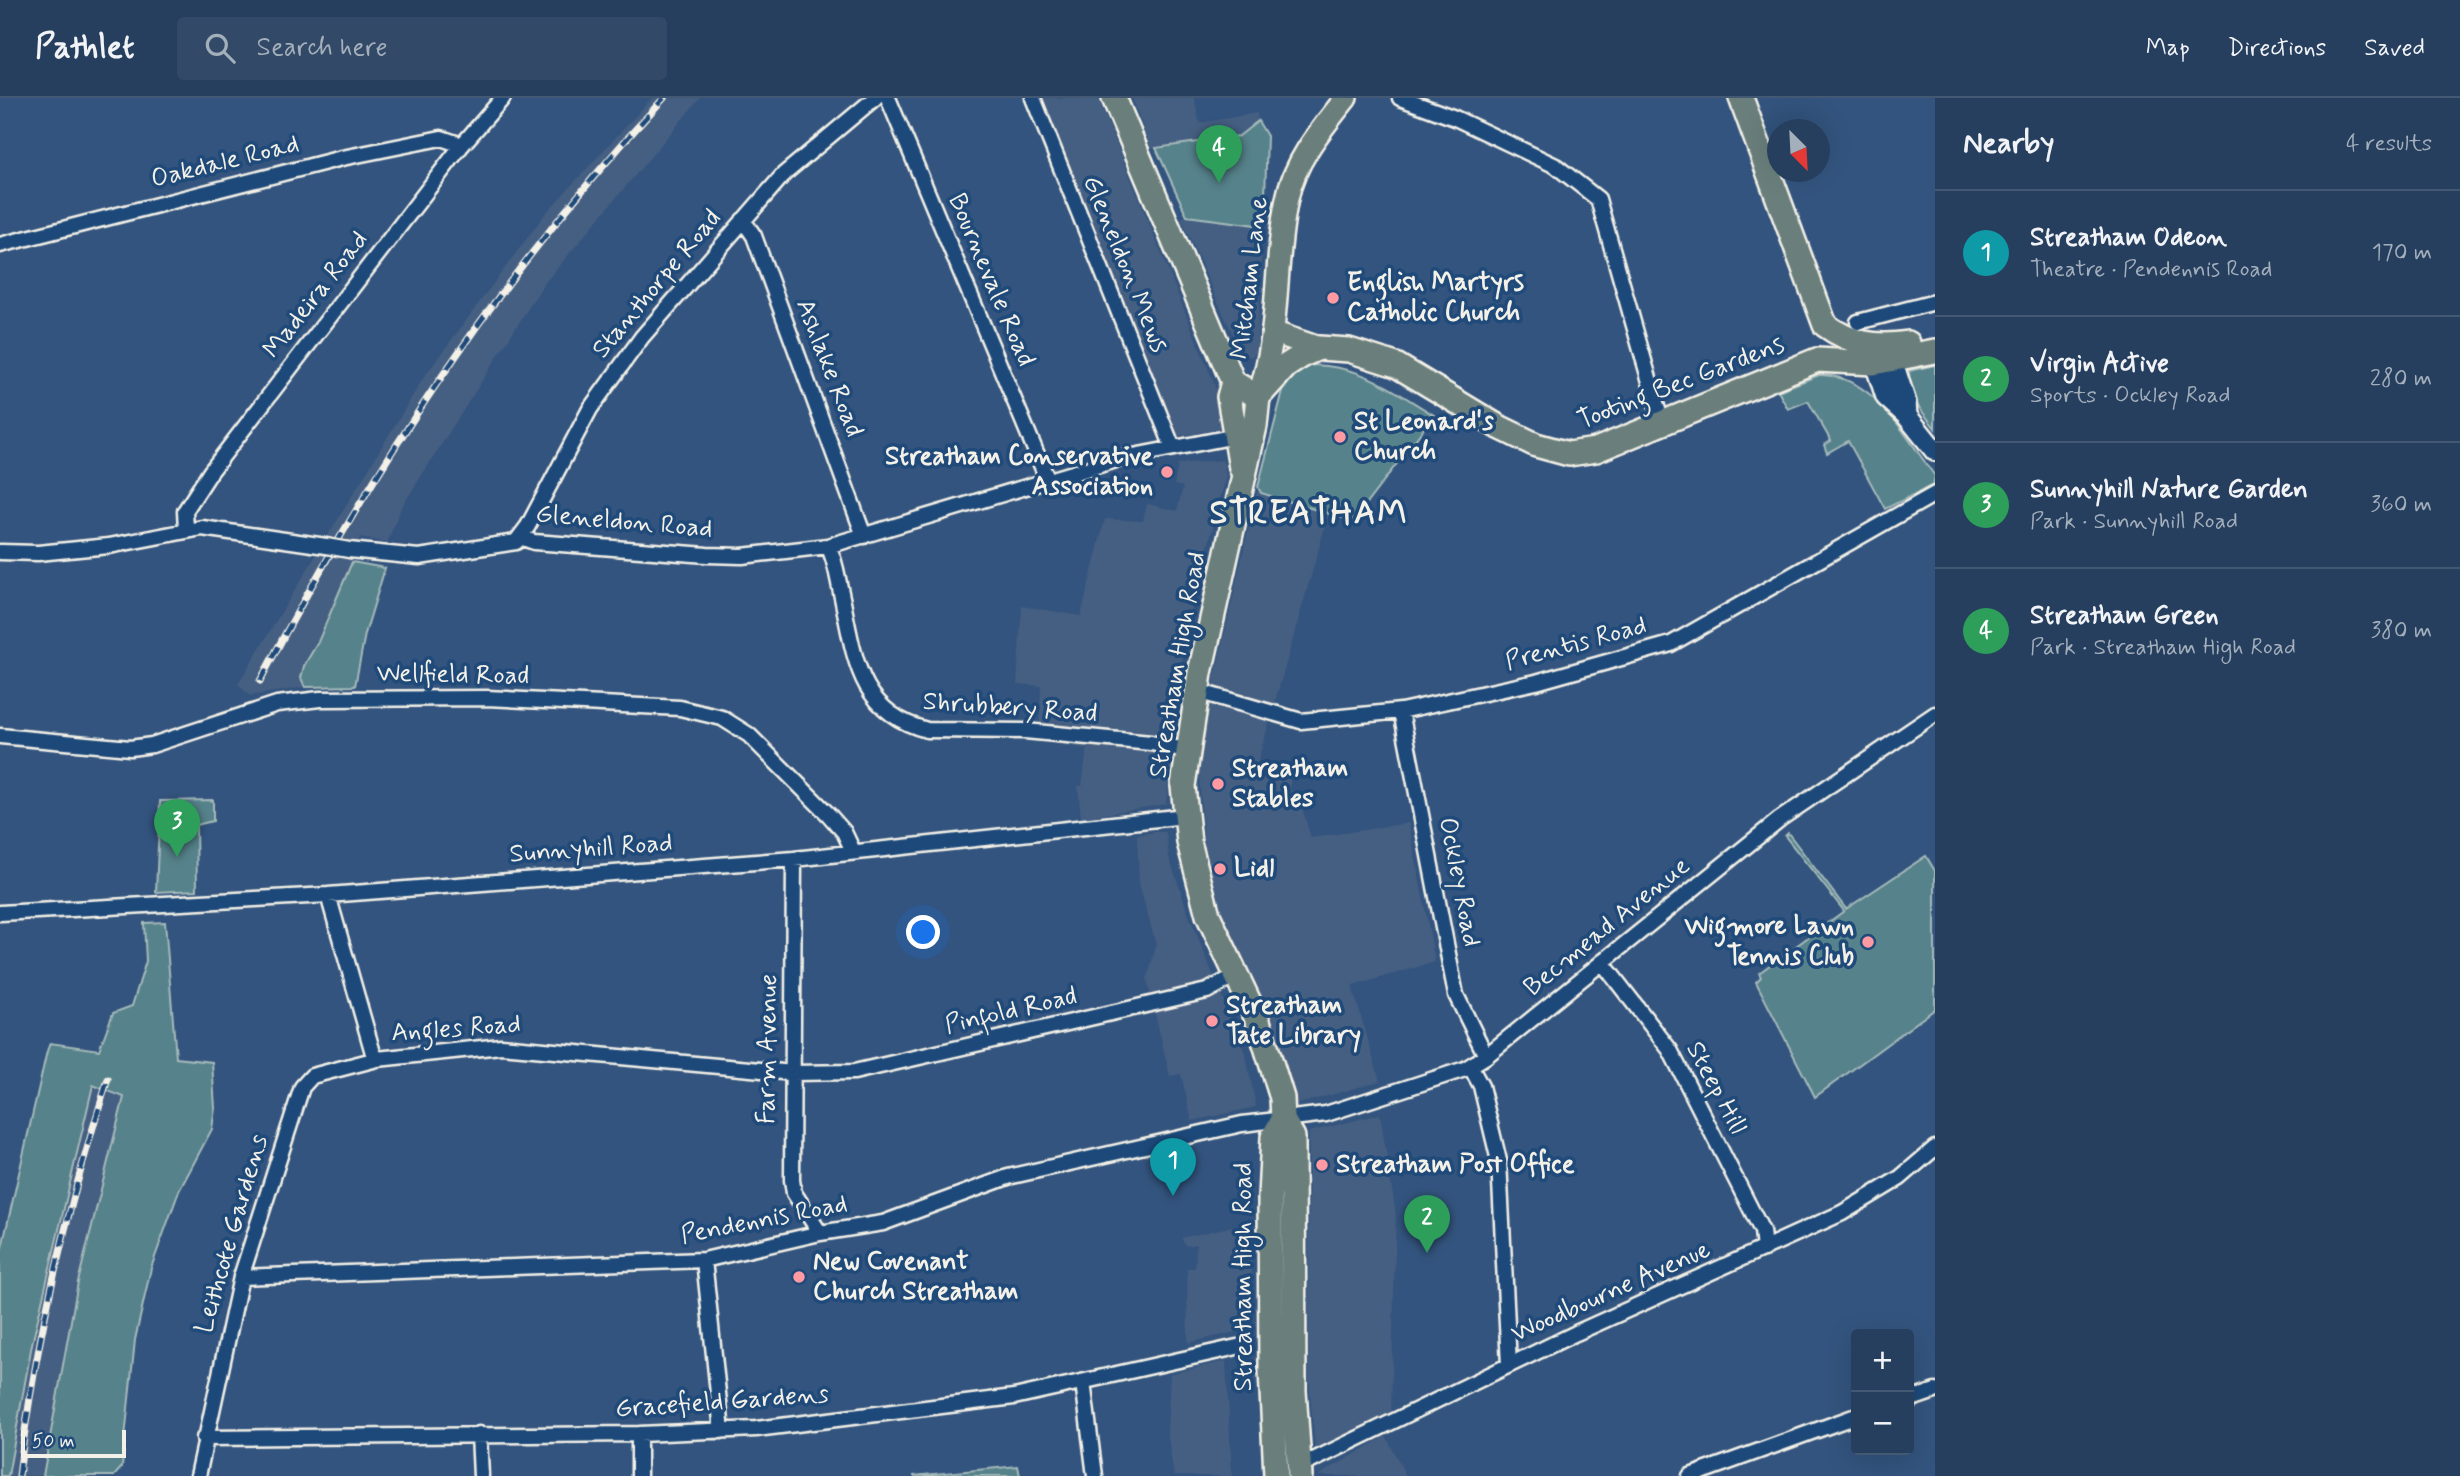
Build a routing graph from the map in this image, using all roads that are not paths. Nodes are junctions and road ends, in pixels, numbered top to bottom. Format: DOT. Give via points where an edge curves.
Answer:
graph roads {
  1 [pos="503,98"];
  2 [pos="875,98"];
  3 [pos="888,98"];
  4 [pos="1033,98"];
  5 [pos="1114,98"];
  6 [pos="1346,98"];
  7 [pos="1400,98"];
  8 [pos="1741,98"];
  9 [pos="463,145"];
  10 [pos="743,220"];
  11 [pos="0,245"];
  12 [pos="1935,302"];
  13 [pos="1858,322"];
  14 [pos="1831,329"];
  15 [pos="1275,333"];
  16 [pos="1935,340"];
  17 [pos="1319,348"];
  18 [pos="1935,351"];
  19 [pos="1879,354"];
  20 [pos="1818,360"];
  21 [pos="1233,382"];
  22 [pos="1258,397"];
  23 [pos="1662,424"];
  24 [pos="1236,436"];
  25 [pos="1172,448"];
  26 [pos="1935,452"];
  27 [pos="1243,474"];
  28 [pos="1048,481"];
  29 [pos="1935,494"];
  30 [pos="186,530"];
  31 [pos="864,536"];
  32 [pos="520,537"];
  33 [pos="828,546"];
  34 [pos="0,552"];
  35 [pos="1197,691"];
  36 [pos="1401,711"];
  37 [pos="1935,714"];
  38 [pos="0,736"];
  39 [pos="1186,750"];
  40 [pos="1185,816"];
  41 [pos="853,851"];
  42 [pos="794,859"];
  43 [pos="328,895"];
  44 [pos="0,914"];
  45 [pos="1602,962"];
  46 [pos="1235,976"];
  47 [pos="1486,1056"];
  48 [pos="377,1059"];
  49 [pos="1470,1066"];
  50 [pos="793,1073"];
  51 [pos="1283,1120"];
  52 [pos="1935,1147"];
  53 [pos="820,1233"];
  54 [pos="1764,1249"];
  55 [pos="704,1260"];
  56 [pos="241,1277"];
  57 [pos="1237,1347"];
  58 [pos="1509,1365"];
  59 [pos="1083,1382"];
  60 [pos="1935,1391"];
  61 [pos="1914,1397"];
  62 [pos="1851,1418"];
  63 [pos="722,1431"];
  64 [pos="479,1434"];
  65 [pos="639,1434"];
  66 [pos="204,1437"];
  67 [pos="1300,1471"];
  68 [pos="198,1476"];
  69 [pos="481,1476"];
  70 [pos="639,1476"];
  71 [pos="1095,1476"];
  72 [pos="1276,1476"];
  73 [pos="1690,1476"];
  1 -- 9 [label="street, Madeira Road"];
  2 -- 10 [label="street, Stanthorpe Road" via="784,174"];
  3 -- 28 [label="street, Bournevale Road"];
  4 -- 25 [label="street, Gleneldon Mews"];
  5 -- 21 [label="highway, Streatham High Road"];
  6 -- 15 [label="main road, Mitcham Lane" via="1298,167 1287,198"];
  7 -- 23 [label="street" via="1455,118 1556,166 1598,199"];
  8 -- 14 [label="highway"];
  9 -- 11 [label="street, Oakdale Road" via="441,138 356,155"];
  9 -- 30 [label="street, Madeira Road" via="211,471 185,511"];
  10 -- 31 [label="street, Ashlake Road" via="754,236"];
  10 -- 32 [label="street, Stanthorpe Road" via="611,377"];
  12 -- 13 [label="street"];
  14 -- 19 [label="highway"];
  14 -- 20 [label="highway"];
  15 -- 17 [label="main road"];
  15 -- 22 [label="main road, Mitcham Lane"];
  16 -- 19 [label="highway"];
  17 -- 22 [label="highway" via="1286,366"];
  17 -- 23 [label="highway, Tooting Bec Gardens" via="1364,353 1396,365 1497,426 1536,445 1569,454 1596,450"];
  18 -- 19 [label="highway"];
  19 -- 20 [label="highway, Tooting Bec Gardens"];
  19 -- 26 [label="main road" via="1886,397"];
  20 -- 23 [label="highway, Tooting Bec Gardens"];
  21 -- 22 [label="highway"];
  21 -- 24 [label="highway, Streatham High Road" via="1229,397"];
  22 -- 27 [label="highway, Streatham High Road"];
  24 -- 25 [label="street, Gleneldon Road"];
  24 -- 27 [label="highway, Streatham High Road"];
  25 -- 28 [label="street, Gleneldon Road"];
  27 -- 35 [label="highway, Streatham High Road"];
  28 -- 31 [label="street, Gleneldon Road"];
  29 -- 36 [label="street, Prentis Road" via="1671,644 1535,682"];
  30 -- 32 [label="street, Gleneldon Road, bridge" via="225,529 419,557 510,545"];
  30 -- 34 [label="street, Gleneldon Road" via="109,546"];
  31 -- 33 [label="street, Gleneldon Road"];
  32 -- 33 [label="street, Gleneldon Road" via="534,542 707,555 742,556"];
  33 -- 39 [label="street, Shrubbery Road" via="860,676 872,697 904,724 927,730 1074,736"];
  35 -- 36 [label="street, Prentis Road" via="1301,721"];
  35 -- 39 [label="highway, Streatham High Road"];
  36 -- 47 [label="street, Ockley Road" via="1456,995"];
  37 -- 45 [label="street, Becmead Avenue" via="1780,819"];
  38 -- 41 [label="street, Wellfield Road" via="141,747 277,704 327,699 487,698 680,708 722,718 749,735 836,823"];
  39 -- 40 [label="highway, Streatham High Road"];
  40 -- 41 [label="street, Sunnyhill Road"];
  40 -- 46 [label="highway, Streatham High Road" via="1208,915"];
  41 -- 42 [label="street, Sunnyhill Road"];
  42 -- 43 [label="street, Sunnyhill Road"];
  42 -- 50 [label="street, Farm Avenue"];
  43 -- 44 [label="street, Sunnyhill Road"];
  43 -- 48 [label="street, Angles Road"];
  45 -- 47 [label="street, Becmead Avenue"];
  45 -- 54 [label="street, Steep Hill" via="1670,1050 1762,1231"];
  46 -- 50 [label="street, Pinfold Road" via="1207,991 855,1072"];
  46 -- 51 [label="highway, Streatham High Road" via="1258,1021 1279,1082"];
  47 -- 49 [label="street, Becmead Avenue"];
  48 -- 50 [label="street, Angles Road" via="501,1046"];
  48 -- 56 [label="street, Leithcote Gardens" via="312,1076 302,1087"];
  49 -- 51 [label="street, Becmead Avenue" via="1326,1114"];
  49 -- 58 [label="street" via="1481,1086 1499,1161"];
  50 -- 53 [label="street, Farm Avenue" via="794,1193"];
  51 -- 53 [label="street, Pendennis Road" via="1215,1130 1008,1177 883,1223"];
  51 -- 67 [label="highway" via="1293,1137 1295,1439"];
  51 -- 72 [label="highway, Streatham High Road" via="1273,1137 1270,1197"];
  52 -- 54 [label="street, Woodbourne Avenue" via="1900,1178 1858,1205"];
  53 -- 55 [label="street, Pendennis Road"];
  54 -- 58 [label="street, Woodbourne Avenue"];
  55 -- 56 [label="street, Pendennis Road"];
  55 -- 63 [label="street"];
  56 -- 66 [label="street, Leithcote Gardens"];
  57 -- 59 [label="street, Gracefield Gardens"];
  58 -- 67 [label="street, Woodbourne Avenue"];
  59 -- 63 [label="street, Gracefield Gardens" via="952,1406"];
  59 -- 71 [label="street"];
  60 -- 61 [label="street"];
  62 -- 73 [label="street"];
  63 -- 65 [label="street, Gracefield Gardens"];
  64 -- 65 [label="street, Gracefield Gardens"];
  64 -- 66 [label="street, Gracefield Gardens"];
  64 -- 69 [label="street"];
  65 -- 70 [label="street"];
  66 -- 68 [label="street, Leithcote Gardens"];
}
